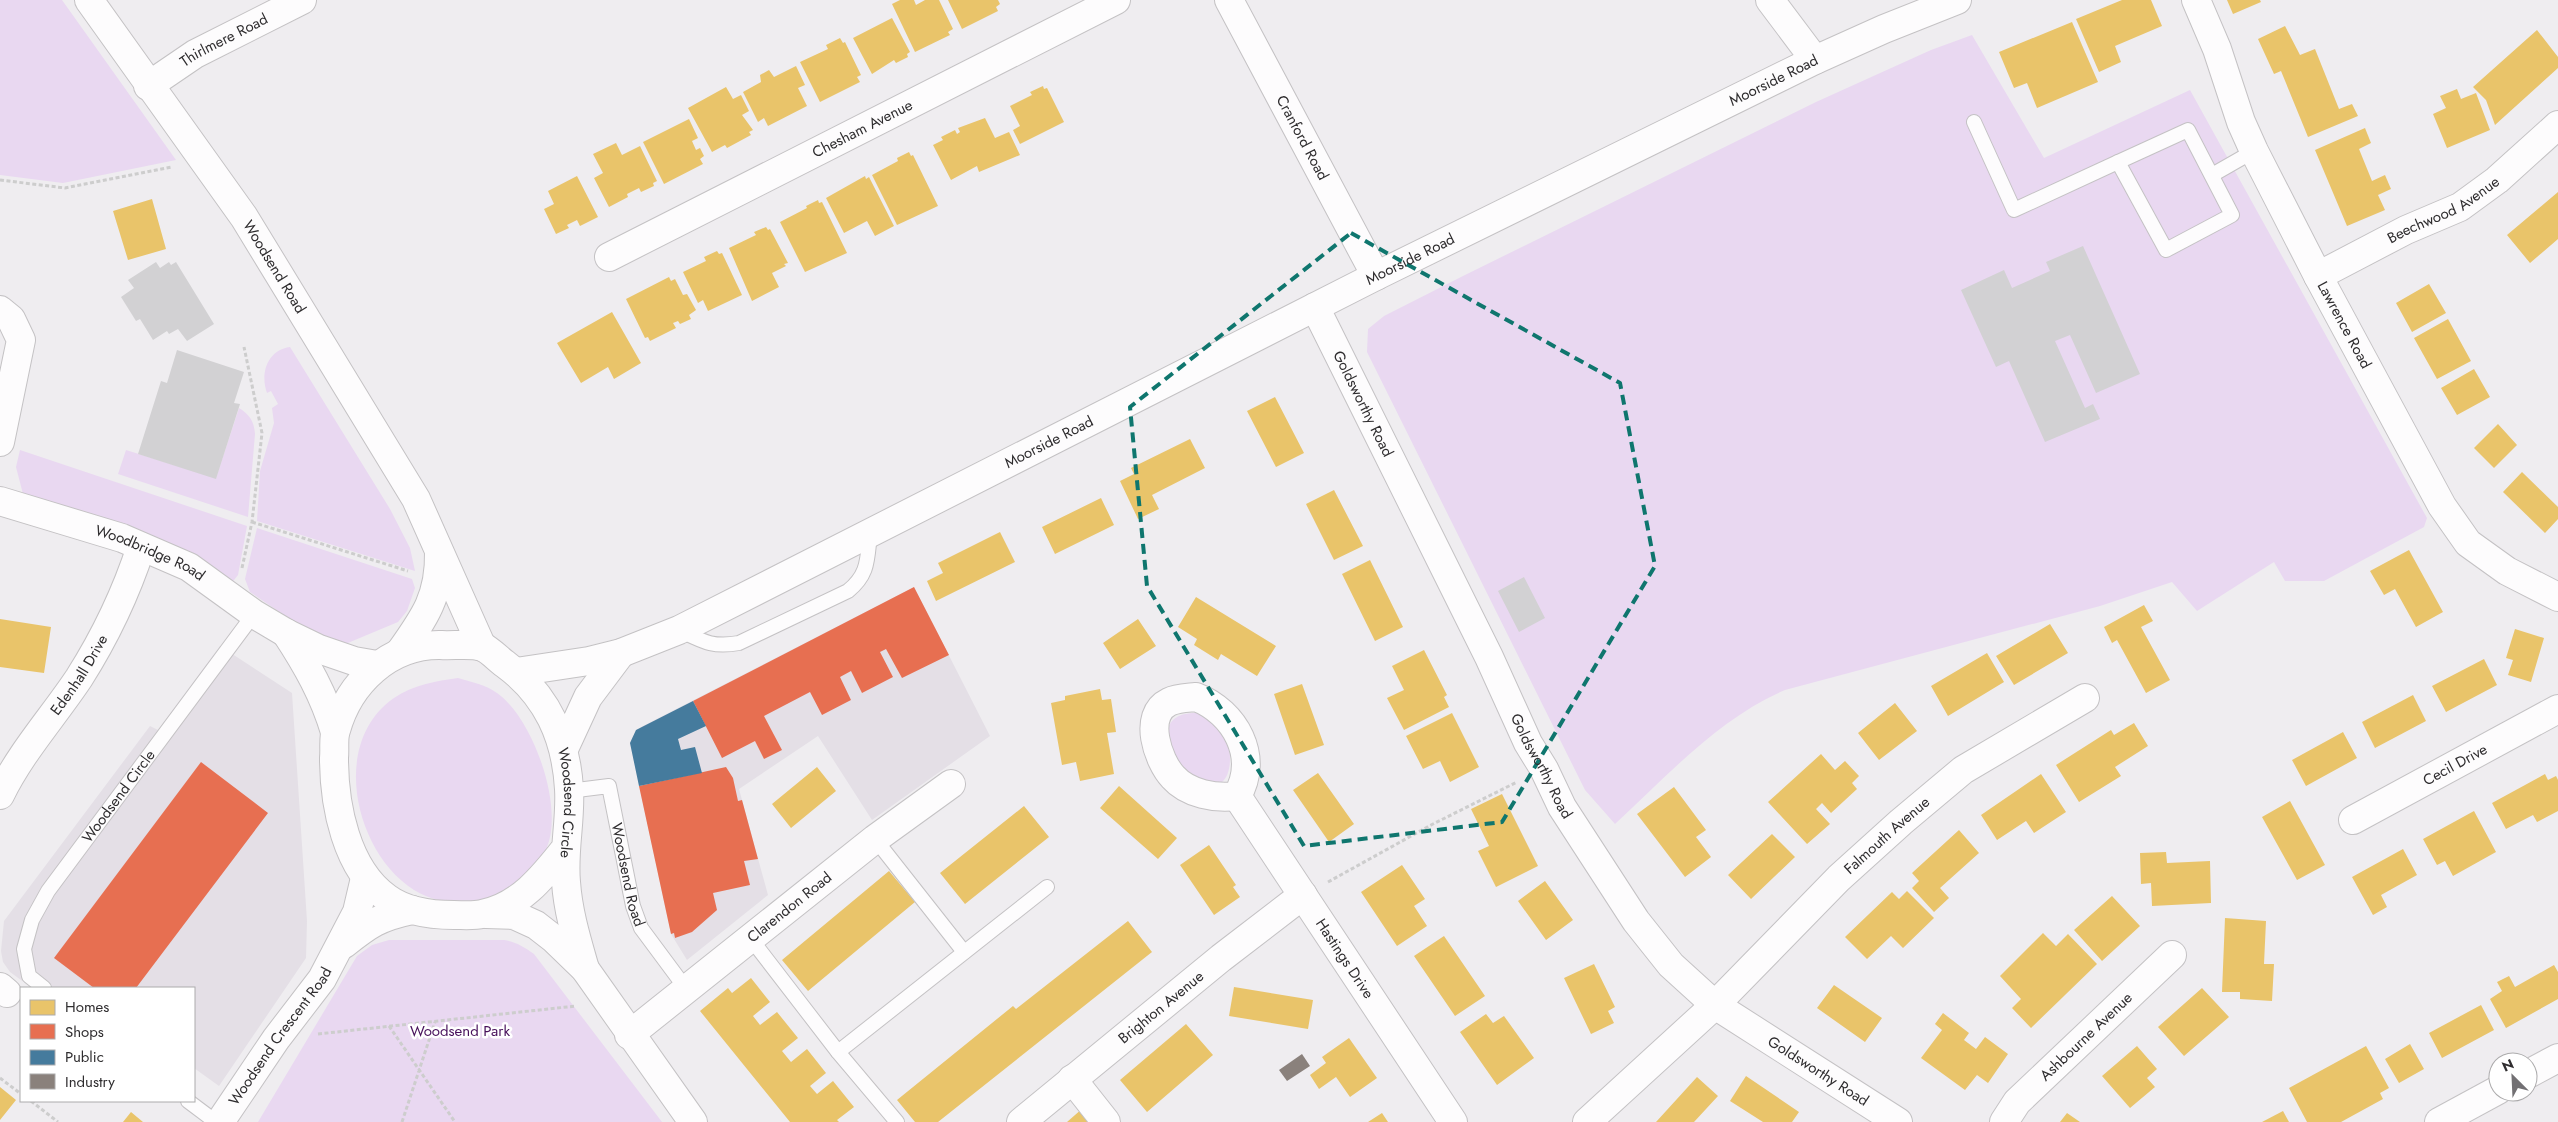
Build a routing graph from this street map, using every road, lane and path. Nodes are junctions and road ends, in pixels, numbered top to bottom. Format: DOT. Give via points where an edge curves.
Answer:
graph roads {
  1 [pos="89,0"];
  2 [pos="302,0"];
  3 [pos="1116,0"];
  4 [pos="1229,0"];
  5 [pos="1770,0"];
  6 [pos="1957,0"];
  7 [pos="2196,0"];
  8 [pos="1816,60"];
  9 [pos="148,86"];
  10 [pos="1974,122"];
  11 [pos="2558,125"];
  12 [pos="2254,152"];
  13 [pos="204,161"];
  14 [pos="2118,162"];
  15 [pos="2212,175"];
  16 [pos="0,180"];
  17 [pos="609,257"];
  18 [pos="1376,276"];
  19 [pos="2318,276"];
  20 [pos="1314,306"];
  21 [pos="0,310"];
  22 [pos="244,347"];
  23 [pos="0,442"];
  24 [pos="0,502"];
  25 [pos="252,522"];
  26 [pos="870,534"];
  27 [pos="141,547"];
  28 [pos="439,548"];
  29 [pos="439,581"];
  30 [pos="2558,596"];
  31 [pos="244,607"];
  32 [pos="679,630"];
  33 [pos="286,633"];
  34 [pos="482,647"];
  35 [pos="621,653"];
  36 [pos="389,659"];
  37 [pos="516,672"];
  38 [pos="2085,698"];
  39 [pos="2558,709"];
  40 [pos="335,732"];
  41 [pos="564,749"];
  42 [pos="1544,769"];
  43 [pos="951,784"];
  44 [pos="569,790"];
  45 [pos="0,795"];
  46 [pos="1237,796"];
  47 [pos="2353,820"];
  48 [pos="875,839"];
  49 [pos="565,849"];
  50 [pos="365,878"];
  51 [pos="1047,887"];
  52 [pos="1304,895"];
  53 [pos="412,910"];
  54 [pos="482,914"];
  55 [pos="751,939"];
  56 [pos="339,948"];
  57 [pos="964,952"];
  58 [pos="2172,955"];
  59 [pos="585,969"];
  60 [pos="43,987"];
  61 [pos="687,990"];
  62 [pos="607,1003"];
  63 [pos="1715,1005"];
  64 [pos="435,1022"];
  65 [pos="389,1026"];
  66 [pos="629,1035"];
  67 [pos="276,1039"];
  68 [pos="838,1052"];
  69 [pos="2558,1058"];
  70 [pos="2538,1069"];
  71 [pos="419,1070"];
  72 [pos="0,1078"];
  73 [pos="1072,1079"];
  74 [pos="20,1093"];
  75 [pos="2488,1095"];
  76 [pos="32,1102"];
  77 [pos="189,1102"];
  78 [pos="58,1122"];
  79 [pos="216,1122"];
  80 [pos="220,1122"];
  81 [pos="402,1122"];
  82 [pos="455,1122"];
  83 [pos="693,1122"];
  84 [pos="897,1122"];
  85 [pos="1021,1122"];
  86 [pos="1106,1122"];
  87 [pos="1453,1122"];
  88 [pos="1587,1122"];
  89 [pos="1898,1122"];
  90 [pos="2004,1122"];
  91 [pos="2439,1122"];
  1 -- 9 [label="street, Woodsend Road"];
  2 -- 9 [label="street, Thirlmere Road" via="195,54"];
  3 -- 17 [label="street, Chesham Avenue"];
  4 -- 18 [label="street, Cranford Road"];
  5 -- 8 [label="street"];
  6 -- 8 [label="street, Moorside Road"];
  7 -- 12 [label="street, Lawrence Road"];
  8 -- 18 [label="street, Moorside Road"];
  9 -- 13 [label="street, Woodsend Road"];
  10 -- 14 [label="lane" via="2014,210"];
  11 -- 19 [label="street, Beechwood Avenue" via="2497,180 2460,207 2406,230"];
  12 -- 15 [label="lane"];
  12 -- 19 [label="street, Lawrence Road"];
  13 -- 16 [label="path" via="65,188"];
  13 -- 28 [label="street, Woodsend Road" via="244,217 416,499"];
  14 -- 15 [label="lane" via="2188,130"];
  14 -- 15 [label="lane" via="2166,250 2232,215"];
  18 -- 20 [label="street, Moorside Road"];
  19 -- 30 [label="street, Lawrence Road" via="2442,506 2468,542 2507,571"];
  20 -- 26 [label="street, Moorside Road"];
  20 -- 42 [label="street, Goldsworthy Road" via="1489,656 1528,744"];
  21 -- 23 [label="street" via="11,319 21,340"];
  22 -- 25 [label="path" via="262,433"];
  24 -- 27 [label="street, Woodbridge Road" via="122,538"];
  25 -- 29 [label="path"];
  25 -- 31 [label="path"];
  26 -- 32 [label="street, Moorside Road"];
  26 -- 32 [label="lane" via="866,569 859,582 848,591 739,643 708,645"];
  27 -- 31 [label="street, Woodbridge Road" via="189,567"];
  27 -- 45 [label="street, Edenhall Drive" via="120,603 100,642"];
  28 -- 29 [label="street, Woodsend Road"];
  28 -- 34 [label="street, Woodsend Road"];
  29 -- 36 [label="street, Woodsend Road" via="425,618"];
  31 -- 33 [label="street, Woodbridge Road"];
  31 -- 60 [label="lane, Woodsend Circle" via="48,891 32,920 24,949 29,976"];
  32 -- 35 [label="street, Moorside Road"];
  33 -- 36 [label="street, Woodbridge Road" via="319,649 354,660"];
  33 -- 40 [label="street, Woodbridge Road" via="326,702"];
  34 -- 36 [label="street" via="436,645"];
  34 -- 37 [label="street, Woodsend Circle"];
  35 -- 37 [label="street, Moorside Road"];
  35 -- 41 [label="street" via="588,697"];
  36 -- 40 [label="street, Woodsend Circle" via="350,696"];
  37 -- 41 [label="street, Woodsend Circle" via="538,694 553,717"];
  38 -- 63 [label="street, Falmouth Avenue" via="2017,736 1956,776 1839,878"];
  39 -- 47 [label="street, Cecil Drive"];
  40 -- 50 [label="street, Woodsend Circle" via="334,770 340,813 349,847"];
  41 -- 44 [label="street, Woodsend Circle"];
  42 -- 52 [label="path"];
  42 -- 63 [label="street, Goldsworthy Road" via="1562,807 1636,920 1672,965"];
  43 -- 48 [label="street, Clarendon Road"];
  44 -- 49 [label="street, Woodsend Circle"];
  44 -- 61 [label="lane, Woodsend Road" via="609,786 633,906 641,928"];
  46 -- 52 [label="street, Hastings Drive"];
  48 -- 55 [label="street, Clarendon Road"];
  48 -- 57 [label="lane"];
  49 -- 54 [label="street, Woodsend Circle" via="539,882 511,902"];
  49 -- 59 [label="street" via="566,884 573,927"];
  50 -- 53 [label="street, Woodsend Circle" via="387,898"];
  50 -- 56 [label="street, Woodsend Crescent Road" via="357,912"];
  51 -- 57 [label="lane"];
  52 -- 73 [label="street, Brighton Avenue"];
  52 -- 87 [label="street, Hastings Drive"];
  53 -- 54 [label="street, Woodsend Circle" via="444,915"];
  53 -- 56 [label="street, Woodsend Crescent Road" via="388,915 369,924"];
  54 -- 59 [label="street" via="514,915 536,924"];
  55 -- 61 [label="street, Clarendon Road"];
  55 -- 68 [label="lane"];
  56 -- 67 [label="street, Woodsend Crescent Road" via="322,979"];
  57 -- 68 [label="lane"];
  58 -- 90 [label="street, Ashbourne Avenue" via="2017,1102"];
  59 -- 62 [label="street"];
  61 -- 66 [label="street, Clarendon Road"];
  62 -- 64 [label="path"];
  62 -- 66 [label="street"];
  63 -- 88 [label="street"];
  63 -- 89 [label="street, Goldsworthy Road"];
  64 -- 65 [label="path"];
  64 -- 71 [label="path"];
  65 -- 67 [label="path"];
  65 -- 71 [label="path"];
  66 -- 83 [label="street"];
  67 -- 80 [label="street, Woodsend Crescent Road"];
  68 -- 84 [label="lane"];
  69 -- 70 [label="street"];
  71 -- 81 [label="path"];
  71 -- 82 [label="path"];
  72 -- 74 [label="path"];
  73 -- 85 [label="street, Brighton Avenue"];
  73 -- 86 [label="street"];
  75 -- 91 [label="street"];
  76 -- 78 [label="path"];
  77 -- 79 [label="lane"];
}
